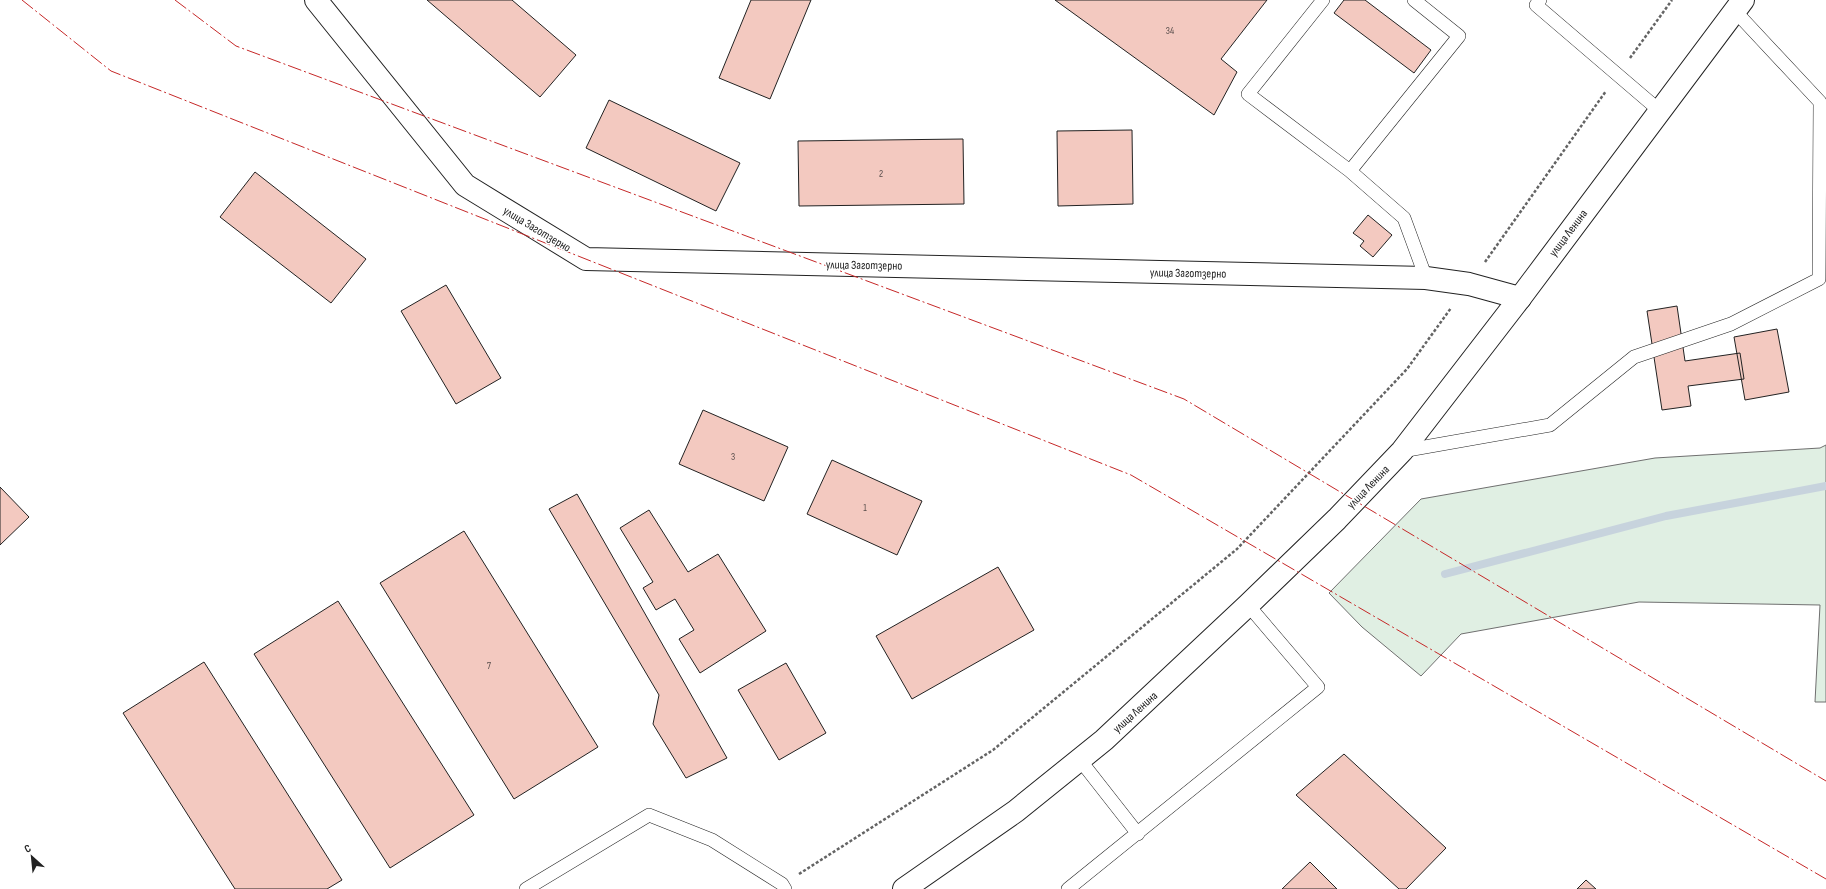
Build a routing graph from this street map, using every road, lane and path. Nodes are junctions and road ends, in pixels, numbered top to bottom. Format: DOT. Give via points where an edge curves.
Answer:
graph roads {
  1 [pos="316,0"];
  2 [pos="1323,0"];
  3 [pos="1414,0"];
  4 [pos="1540,0"];
  5 [pos="1672,0"];
  6 [pos="1739,5"];
  7 [pos="1618,75"];
  8 [pos="1660,111"];
  9 [pos="1350,171"];
  10 [pos="1426,278"];
  11 [pos="1469,284"];
  12 [pos="1520,298"];
  13 [pos="1402,451"];
  14 [pos="1248,605"];
  15 [pos="1080,760"];
  16 [pos="1138,834"];
  17 [pos="784,886"];
  18 [pos="526,889"];
  19 [pos="904,889"];
  20 [pos="1068,889"];
  1 -- 10 [label="street, улица Заготзерно" via="465,185 586,259"];
  2 -- 9 [label="lane" via="1248,94"];
  3 -- 9 [label="lane" via="1459,36"];
  4 -- 7 [label="lane" via="1536,5"];
  5 -- 7 [label="path"];
  6 -- 8 [label="street, улица Ленина"];
  6 -- 13 [label="lane" via="1820,102 1819,279 1731,324 1634,357 1550,425"];
  7 -- 8 [label="lane"];
  7 -- 11 [label="path"];
  8 -- 12 [label="street, улица Ленина"];
  9 -- 10 [label="lane" via="1404,218"];
  10 -- 11 [label="street, улица Заготзерно"];
  11 -- 12 [label="street, улица Заготзерно"];
  11 -- 17 [label="path" via="1407,369 1237,549 994,750"];
  12 -- 13 [label="street, улица Ленина"];
  13 -- 14 [label="street, улица Ленина" via="1337,519"];
  14 -- 15 [label="street, улица Ленина" via="1160,689"];
  14 -- 16 [label="lane" via="1318,687"];
  15 -- 16 [label="lane"];
  15 -- 19 [label="street, улица Ленина" via="1016,811"];
  16 -- 20 [label="lane"];
  17 -- 18 [label="lane" via="712,840 650,815"];
}
